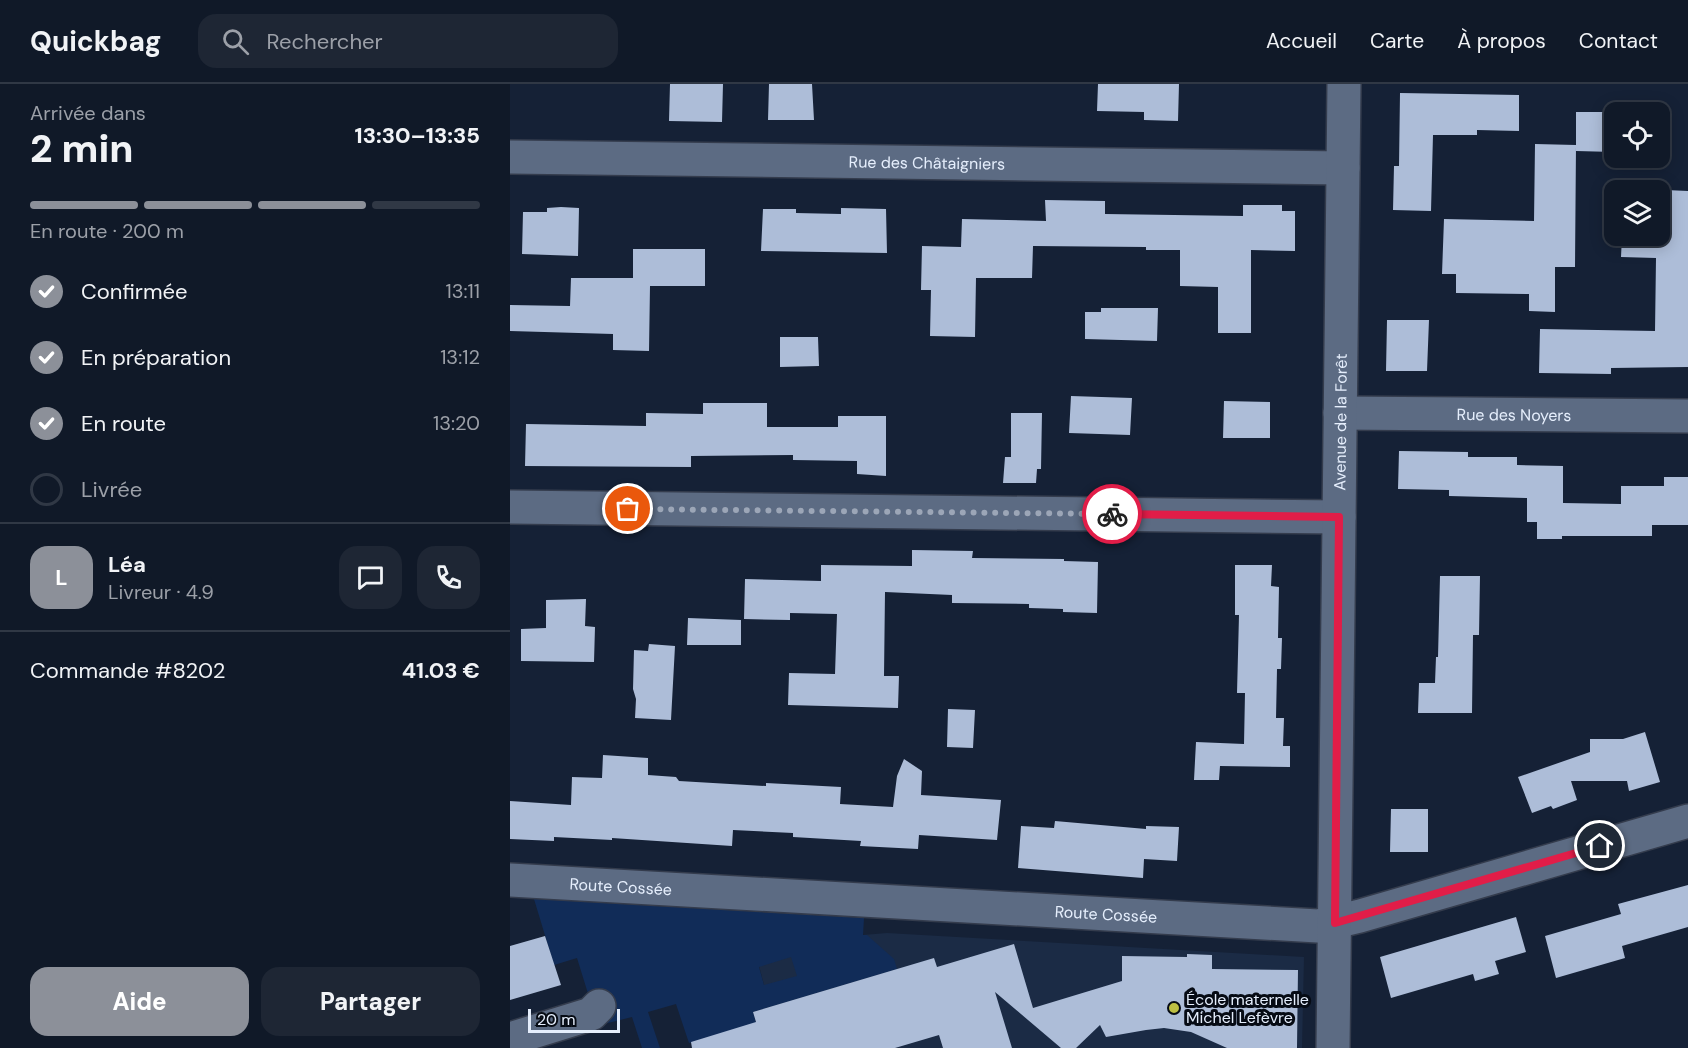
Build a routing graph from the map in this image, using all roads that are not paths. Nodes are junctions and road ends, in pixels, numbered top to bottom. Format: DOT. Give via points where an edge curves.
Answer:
graph roads {
  1 [pos="1344,84"];
  2 [pos="510,157"];
  3 [pos="1343,168"];
  4 [pos="1340,413"];
  5 [pos="1688,416"];
  6 [pos="510,507"];
  7 [pos="1339,517"];
  8 [pos="1688,821"];
  9 [pos="510,880"];
  10 [pos="1335,923"];
  11 [pos="599,1006"];
  12 [pos="510,1039"];
  13 [pos="1334,1048"];
  1 -- 3 [label="street, Avenue de la Forêt"];
  2 -- 3 [label="street, Rue des Châtaigniers"];
  3 -- 4 [label="street, Avenue de la Forêt"];
  4 -- 5 [label="street, Rue des Noyers"];
  4 -- 7 [label="street, Avenue de la Forêt"];
  6 -- 7 [label="street"];
  7 -- 10 [label="street, Avenue de la Forêt"];
  8 -- 10 [label="street, Route Cossée"];
  9 -- 10 [label="street, Route Cossée" via="1290,925"];
  10 -- 13 [label="street, Avenue de la Forêt"];
  11 -- 12 [label="street" via="591,1014"];
}
